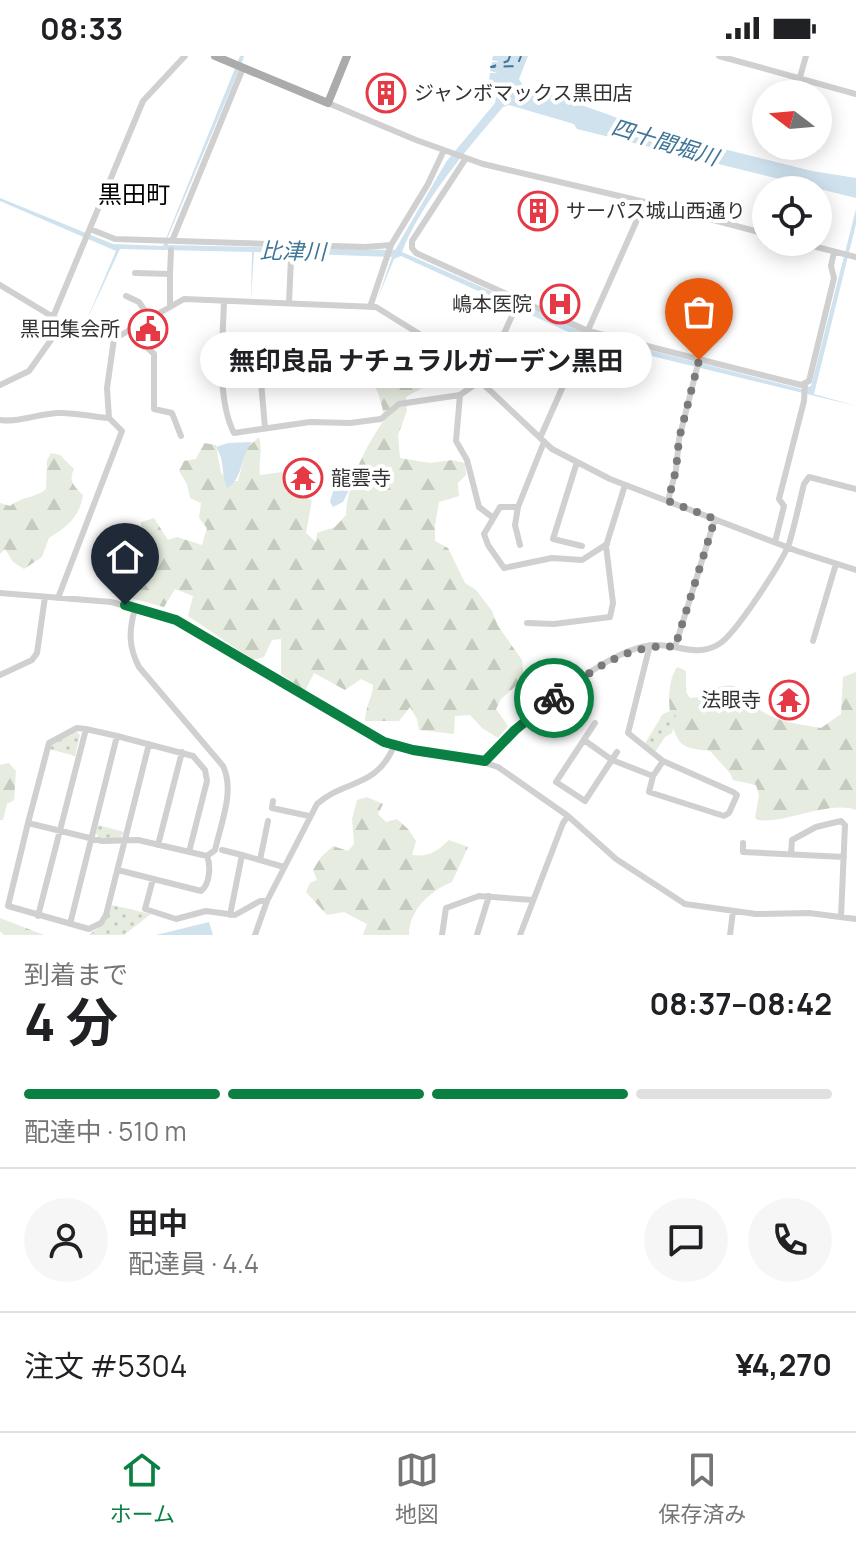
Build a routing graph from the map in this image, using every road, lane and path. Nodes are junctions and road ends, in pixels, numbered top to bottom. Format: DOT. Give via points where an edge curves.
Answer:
graph roads {
  1 [pos="185,56"];
  2 [pos="215,56"];
  3 [pos="347,56"];
  4 [pos="719,56"];
  5 [pos="806,56"];
  6 [pos="238,64"];
  7 [pos="800,77"];
  8 [pos="856,94"];
  9 [pos="328,103"];
  10 [pos="447,152"];
  11 [pos="464,157"];
  12 [pos="645,202"];
  13 [pos="752,230"];
  14 [pos="88,233"];
  15 [pos="168,244"];
  16 [pos="390,247"];
  17 [pos="834,252"];
  18 [pos="849,256"];
  19 [pos="291,258"];
  20 [pos="135,273"];
  21 [pos="170,274"];
  22 [pos="0,285"];
  23 [pos="126,296"];
  24 [pos="224,301"];
  25 [pos="289,303"];
  26 [pos="518,303"];
  27 [pos="170,306"];
  28 [pos="370,307"];
  29 [pos="53,317"];
  30 [pos="149,317"];
  31 [pos="63,323"];
  32 [pos="129,330"];
  33 [pos="587,334"];
  34 [pos="114,339"];
  35 [pos="259,358"];
  36 [pos="698,363"];
  37 [pos="572,367"];
  38 [pos="280,368"];
  39 [pos="260,371"];
  40 [pos="618,378"];
  41 [pos="481,382"];
  42 [pos="0,385"];
  43 [pos="805,389"];
  44 [pos="460,395"];
  45 [pos="109,418"];
  46 [pos="0,420"];
  47 [pos="265,428"];
  48 [pos="181,436"];
  49 [pos="542,440"];
  50 [pos="577,462"];
  51 [pos="625,485"];
  52 [pos="856,489"];
  53 [pos="668,501"];
  54 [pos="784,506"];
  55 [pos="518,507"];
  56 [pos="797,510"];
  57 [pos="492,517"];
  58 [pos="715,519"];
  59 [pos="775,542"];
  60 [pos="607,544"];
  61 [pos="520,545"];
  62 [pos="582,546"];
  63 [pos="788,547"];
  64 [pos="836,564"];
  65 [pos="856,570"];
  66 [pos="0,593"];
  67 [pos="45,597"];
  68 [pos="58,598"];
  69 [pos="135,608"];
  70 [pos="527,623"];
  71 [pos="813,641"];
  72 [pos="650,645"];
  73 [pos="675,647"];
  74 [pos="0,675"];
  75 [pos="595,723"];
  76 [pos="86,729"];
  77 [pos="117,736"];
  78 [pos="584,740"];
  79 [pos="149,744"];
  80 [pos="394,746"];
  81 [pos="182,752"];
  82 [pos="617,752"];
  83 [pos="612,760"];
  84 [pos="485,761"];
  85 [pos="663,761"];
  86 [pos="653,776"];
  87 [pos="273,801"];
  88 [pos="309,816"];
  89 [pos="568,816"];
  90 [pos="268,821"];
  91 [pos="28,823"];
  92 [pos="60,831"];
  93 [pos="92,839"];
  94 [pos="125,842"];
  95 [pos="743,843"];
  96 [pos="158,845"];
  97 [pos="222,850"];
  98 [pos="189,852"];
  99 [pos="791,854"];
  100 [pos="242,855"];
  101 [pos="207,856"];
  102 [pos="844,857"];
  103 [pos="260,860"];
  104 [pos="284,867"];
  105 [pos="118,870"];
  106 [pos="153,879"];
  107 [pos="489,896"];
  108 [pos="533,900"];
  109 [pos="267,901"];
  110 [pos="733,911"];
  111 [pos="230,915"];
  112 [pos="38,916"];
  113 [pos="841,917"];
  114 [pos="856,919"];
  115 [pos="70,924"];
  116 [pos="522,934"];
  117 [pos="255,935"];
  118 [pos="442,935"];
  119 [pos="477,935"];
  120 [pos="730,935"];
  1 -- 14 [label="street" via="143,101"];
  2 -- 6 [label="main road"];
  3 -- 9 [label="main road"];
  4 -- 7 [label="street"];
  5 -- 7 [label="street"];
  6 -- 9 [label="main road"];
  6 -- 15 [label="street"];
  7 -- 8 [label="street"];
  9 -- 10 [label="street"];
  10 -- 11 [label="street"];
  10 -- 16 [label="street"];
  11 -- 12 [label="street"];
  11 -- 26 [label="street" via="420,225 412,248"];
  12 -- 13 [label="street"];
  12 -- 33 [label="street"];
  14 -- 15 [label="street"];
  14 -- 29 [label="street"];
  15 -- 16 [label="street"];
  15 -- 21 [label="street"];
  16 -- 28 [label="street"];
  17 -- 18 [label="street"];
  17 -- 43 [label="street" via="834,278"];
  19 -- 25 [label="street"];
  20 -- 21 [label="street"];
  21 -- 27 [label="street"];
  22 -- 29 [label="street"];
  23 -- 30 [label="street" via="139,302"];
  24 -- 25 [label="street"];
  24 -- 27 [label="street" via="184,299"];
  24 -- 47 [label="street" via="227,420 234,433"];
  25 -- 28 [label="street"];
  26 -- 33 [label="street"];
  26 -- 41 [label="street"];
  27 -- 30 [label="street"];
  28 -- 41 [label="street" via="450,353"];
  29 -- 31 [label="street"];
  30 -- 32 [label="street"];
  31 -- 34 [label="street"];
  31 -- 42 [label="street" via="29,371"];
  32 -- 34 [label="street"];
  32 -- 48 [label="street" via="154,354 154,409 172,413"];
  33 -- 36 [label="street"];
  33 -- 37 [label="street"];
  34 -- 45 [label="street"];
  35 -- 39 [label="street"];
  36 -- 43 [label="street"];
  36 -- 53 [label="street"];
  37 -- 40 [label="street"];
  37 -- 49 [label="street"];
  38 -- 39 [label="street"];
  39 -- 47 [label="street"];
  41 -- 44 [label="street"];
  41 -- 49 [label="street"];
  43 -- 54 [label="street" via="779,499"];
  44 -- 47 [label="street" via="399,404 381,419"];
  44 -- 57 [label="street" via="456,441 467,460 479,507"];
  45 -- 46 [label="street" via="62,412"];
  45 -- 68 [label="street" via="122,431"];
  49 -- 50 [label="street"];
  49 -- 55 [label="street"];
  50 -- 51 [label="street"];
  50 -- 62 [label="street" via="553,539"];
  51 -- 53 [label="street"];
  51 -- 60 [label="street"];
  52 -- 56 [label="street" via="809,477"];
  53 -- 58 [label="street"];
  54 -- 56 [label="street"];
  54 -- 59 [label="street"];
  55 -- 57 [label="street" via="500,507"];
  55 -- 61 [label="street"];
  56 -- 63 [label="street"];
  57 -- 60 [label="street" via="484,534 504,568 552,558 582,560"];
  58 -- 59 [label="street"];
  58 -- 73 [label="street"];
  59 -- 63 [label="street"];
  60 -- 70 [label="street" via="610,617"];
  63 -- 64 [label="street"];
  63 -- 73 [label="street" via="724,642 703,652"];
  64 -- 65 [label="street"];
  64 -- 71 [label="street"];
  66 -- 67 [label="street"];
  67 -- 68 [label="street"];
  67 -- 74 [label="street" via="37,653"];
  68 -- 69 [label="street"];
  69 -- 80 [label="street" via="184,624"];
  69 -- 101 [label="street" via="129,640 139,667 227,775 215,850"];
  72 -- 73 [label="street"];
  72 -- 84 [label="street" via="611,661 560,694"];
  72 -- 85 [label="street" via="628,733"];
  75 -- 78 [label="street"];
  76 -- 77 [label="street"];
  76 -- 91 [label="street" via="77,728 49,743"];
  76 -- 92 [label="street"];
  77 -- 79 [label="street"];
  77 -- 93 [label="street"];
  78 -- 83 [label="street"];
  78 -- 83 [label="street" via="556,782 585,801"];
  79 -- 81 [label="street"];
  79 -- 94 [label="street"];
  80 -- 84 [label="street"];
  80 -- 88 [label="street" via="369,779 328,794"];
  81 -- 96 [label="street"];
  81 -- 98 [label="street" via="193,756 207,775"];
  82 -- 83 [label="street"];
  83 -- 86 [label="street"];
  84 -- 89 [label="street"];
  85 -- 86 [label="street"];
  85 -- 86 [label="street" via="737,795 729,813 724,816 649,792"];
  87 -- 88 [label="street" via="272,808"];
  88 -- 104 [label="street"];
  89 -- 108 [label="street"];
  89 -- 110 [label="street" via="616,859 677,900"];
  90 -- 103 [label="street"];
  91 -- 92 [label="street"];
  91 -- 112 [label="street" via="8,903"];
  92 -- 93 [label="street"];
  92 -- 112 [label="street"];
  93 -- 94 [label="street"];
  93 -- 115 [label="street"];
  94 -- 96 [label="street"];
  94 -- 105 [label="street"];
  95 -- 99 [label="street" via="743,852"];
  96 -- 98 [label="street"];
  97 -- 100 [label="street"];
  98 -- 101 [label="street"];
  99 -- 102 [label="street"];
  99 -- 102 [label="street" via="792,840 802,833 841,821"];
  100 -- 103 [label="street"];
  100 -- 111 [label="street"];
  101 -- 106 [label="street" via="210,868 203,890"];
  102 -- 113 [label="street"];
  103 -- 104 [label="street"];
  104 -- 109 [label="street"];
  105 -- 106 [label="street"];
  105 -- 115 [label="street" via="101,923 89,929"];
  106 -- 111 [label="street" via="147,911 176,919 206,911"];
  107 -- 108 [label="street"];
  107 -- 118 [label="street" via="446,908"];
  107 -- 119 [label="street"];
  108 -- 116 [label="street"];
  109 -- 111 [label="street"];
  109 -- 117 [label="street"];
  110 -- 113 [label="street"];
  110 -- 120 [label="street"];
  112 -- 115 [label="street"];
  113 -- 114 [label="street"];
}
